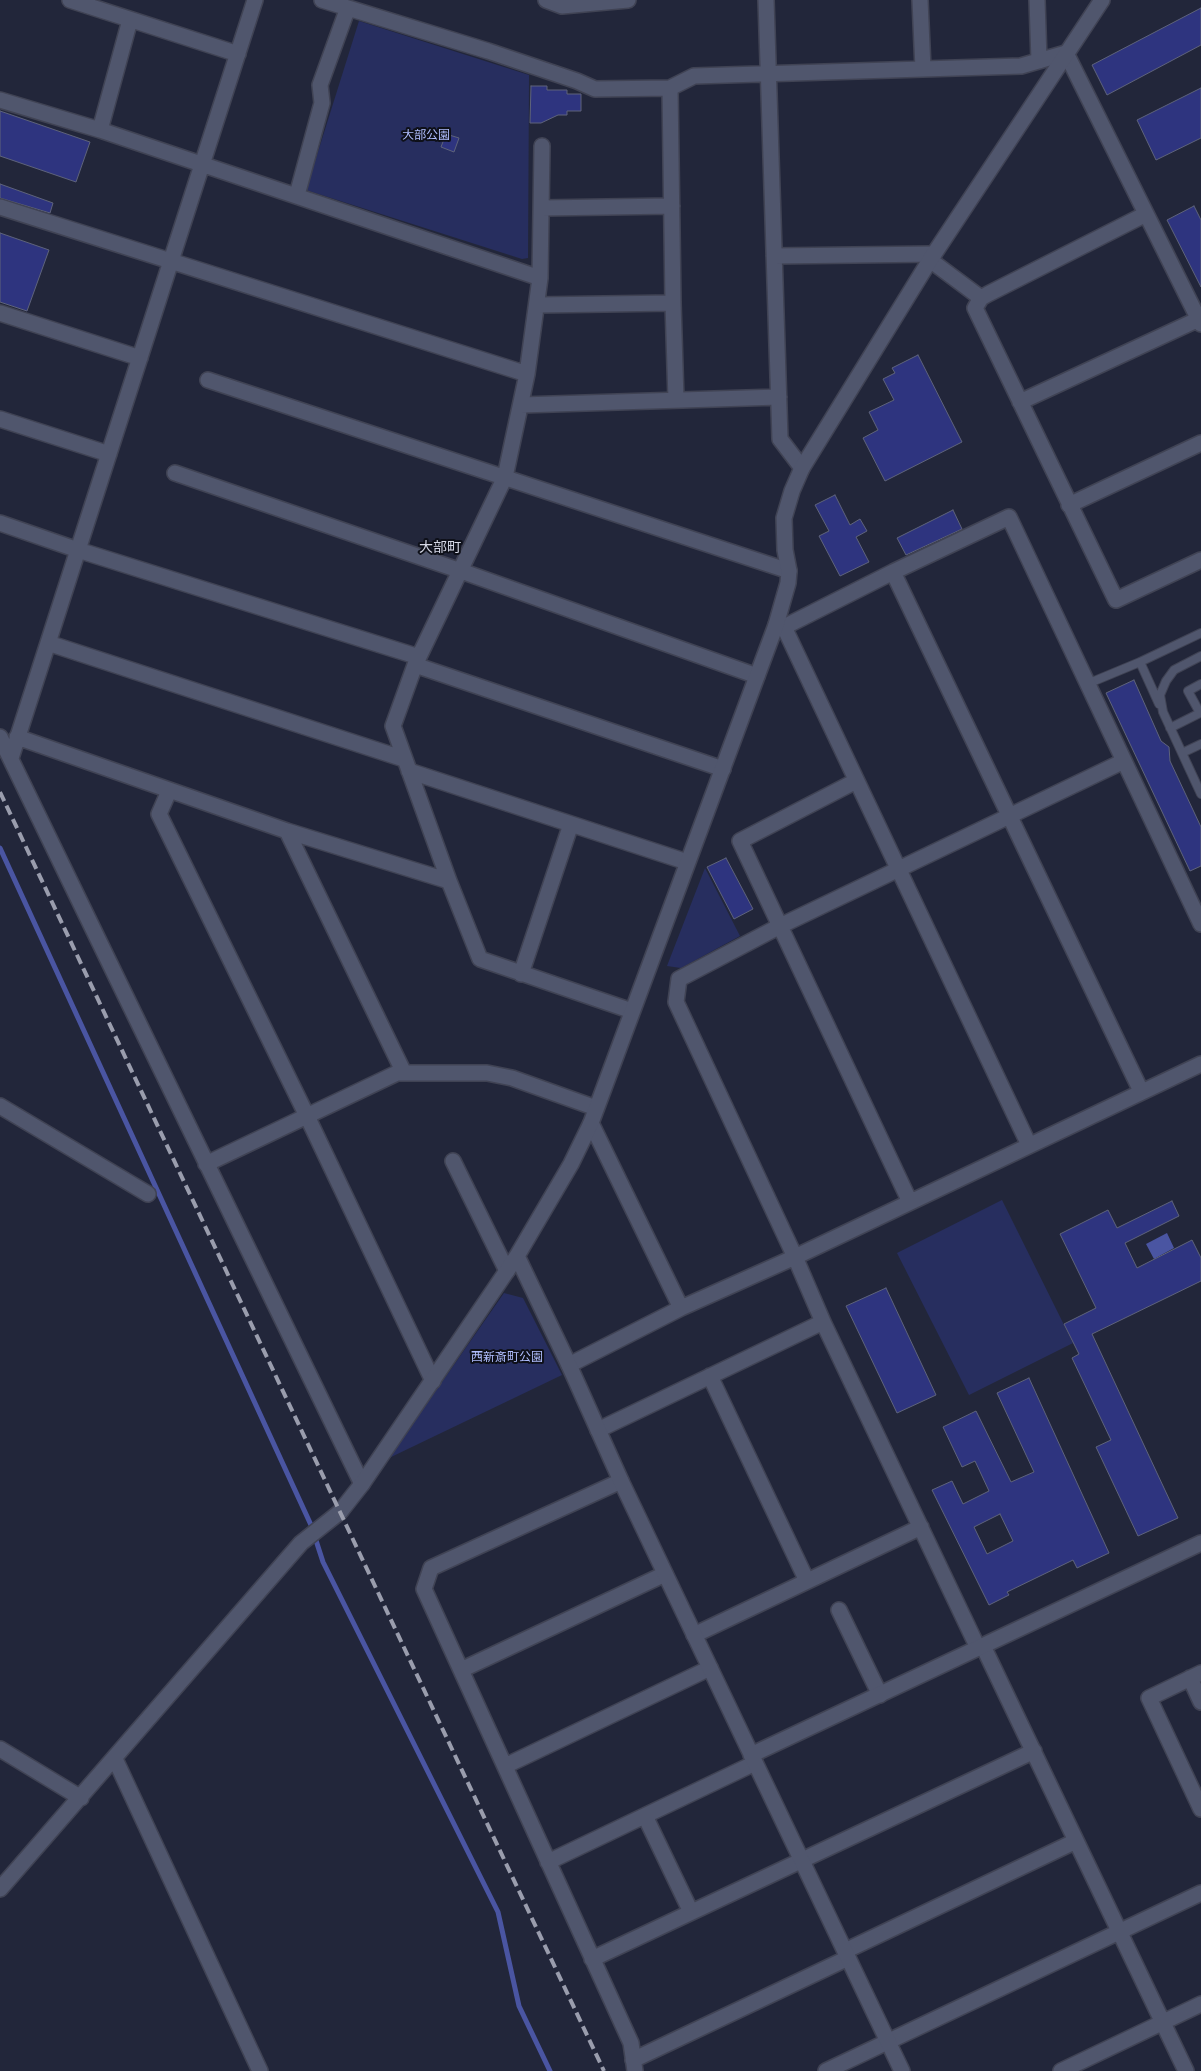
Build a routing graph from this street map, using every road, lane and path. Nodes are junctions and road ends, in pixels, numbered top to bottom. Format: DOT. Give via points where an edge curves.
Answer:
graph roads {
  1 [pos="70,0"];
  2 [pos="255,0"];
  3 [pos="322,0"];
  4 [pos="546,0"];
  5 [pos="628,0"];
  6 [pos="766,0"];
  7 [pos="920,0"];
  8 [pos="1037,0"];
  9 [pos="1102,0"];
  10 [pos="346,13"];
  11 [pos="130,20"];
  12 [pos="1066,53"];
  13 [pos="238,54"];
  14 [pos="1039,60"];
  15 [pos="923,68"];
  16 [pos="769,73"];
  17 [pos="670,88"];
  18 [pos="0,100"];
  19 [pos="100,130"];
  20 [pos="542,146"];
  21 [pos="202,164"];
  22 [pos="297,195"];
  23 [pos="672,206"];
  24 [pos="0,207"];
  25 [pos="542,208"];
  26 [pos="1146,214"];
  27 [pos="774,256"];
  28 [pos="932,257"];
  29 [pos="171,260"];
  30 [pos="540,278"];
  31 [pos="981,298"];
  32 [pos="673,303"];
  33 [pos="537,305"];
  34 [pos="0,313"];
  35 [pos="1200,321"];
  36 [pos="140,358"];
  37 [pos="527,374"];
  38 [pos="208,380"];
  39 [pos="779,397"];
  40 [pos="676,400"];
  41 [pos="1020,402"];
  42 [pos="521,405"];
  43 [pos="0,419"];
  44 [pos="1201,442"];
  45 [pos="109,454"];
  46 [pos="802,468"];
  47 [pos="175,473"];
  48 [pos="505,476"];
  49 [pos="1069,504"];
  50 [pos="0,523"];
  51 [pos="78,550"];
  52 [pos="1201,560"];
  53 [pos="460,571"];
  54 [pos="789,571"];
  55 [pos="893,572"];
  56 [pos="780,626"];
  57 [pos="1201,632"];
  58 [pos="48,643"];
  59 [pos="1201,656"];
  60 [pos="417,661"];
  61 [pos="1140,662"];
  62 [pos="757,676"];
  63 [pos="1088,684"];
  64 [pos="1201,684"];
  65 [pos="1163,712"];
  66 [pos="1170,728"];
  67 [pos="0,737"];
  68 [pos="17,737"];
  69 [pos="1201,744"];
  70 [pos="1182,753"];
  71 [pos="11,758"];
  72 [pos="1124,761"];
  73 [pos="406,765"];
  74 [pos="723,769"];
  75 [pos="856,781"];
  76 [pos="169,791"];
  77 [pos="1201,794"];
  78 [pos="1010,816"];
  79 [pos="572,824"];
  80 [pos="287,831"];
  81 [pos="687,862"];
  82 [pos="898,871"];
  83 [pos="449,881"];
  84 [pos="1201,924"];
  85 [pos="780,926"];
  86 [pos="521,974"];
  87 [pos="632,1011"];
  88 [pos="1201,1064"];
  89 [pos="404,1073"];
  90 [pos="1140,1091"];
  91 [pos="0,1106"];
  92 [pos="596,1108"];
  93 [pos="307,1116"];
  94 [pos="591,1123"];
  95 [pos="1029,1145"];
  96 [pos="453,1161"];
  97 [pos="206,1164"];
  98 [pos="148,1194"];
  99 [pos="910,1202"];
  100 [pos="517,1256"];
  101 [pos="795,1256"];
  102 [pos="507,1271"];
  103 [pos="681,1308"];
  104 [pos="823,1322"];
  105 [pos="569,1365"];
  106 [pos="710,1376"];
  107 [pos="433,1381"];
  108 [pos="598,1430"];
  109 [pos="621,1481"];
  110 [pos="362,1484"];
  111 [pos="921,1527"];
  112 [pos="1201,1543"];
  113 [pos="665,1574"];
  114 [pos="807,1581"];
  115 [pos="839,1610"];
  116 [pos="694,1635"];
  117 [pos="981,1647"];
  118 [pos="710,1668"];
  119 [pos="461,1670"];
  120 [pos="1196,1675"];
  121 [pos="880,1695"];
  122 [pos="1201,1702"];
  123 [pos="0,1749"];
  124 [pos="1034,1751"];
  125 [pos="115,1759"];
  126 [pos="753,1759"];
  127 [pos="505,1766"];
  128 [pos="1197,1791"];
  129 [pos="81,1798"];
  130 [pos="1201,1809"];
  131 [pos="645,1816"];
  132 [pos="1076,1841"];
  133 [pos="801,1859"];
  134 [pos="548,1862"];
  135 [pos="0,1889"];
  136 [pos="1201,1893"];
  137 [pos="691,1912"];
  138 [pos="1119,1932"];
  139 [pos="846,1954"];
  140 [pos="592,1959"];
  141 [pos="1201,2004"];
  142 [pos="1163,2022"];
  143 [pos="888,2042"];
  144 [pos="634,2065"];
  145 [pos="260,2071"];
  146 [pos="826,2071"];
  147 [pos="902,2071"];
  148 [pos="1060,2071"];
  149 [pos="1186,2071"];
  1 -- 11 [label="street"];
  2 -- 13 [label="street"];
  3 -- 17 [label="street" via="488,51 595,89"];
  4 -- 5 [label="street" via="562,6"];
  6 -- 16 [label="street"];
  7 -- 15 [label="street"];
  8 -- 14 [label="street"];
  9 -- 12 [label="street"];
  10 -- 22 [label="street" via="320,85 322,103"];
  11 -- 13 [label="street"];
  11 -- 19 [label="street"];
  12 -- 14 [label="street"];
  12 -- 26 [label="street"];
  12 -- 28 [label="street"];
  13 -- 21 [label="street"];
  14 -- 15 [label="street" via="1021,66"];
  15 -- 16 [label="street"];
  16 -- 17 [label="street" via="694,76"];
  16 -- 27 [label="street"];
  17 -- 23 [label="street"];
  18 -- 19 [label="street"];
  19 -- 21 [label="street"];
  20 -- 25 [label="street"];
  21 -- 22 [label="street"];
  21 -- 29 [label="street"];
  22 -- 30 [label="street"];
  23 -- 25 [label="street"];
  23 -- 32 [label="street"];
  24 -- 29 [label="street"];
  25 -- 30 [label="street"];
  26 -- 31 [label="street"];
  26 -- 35 [label="street"];
  27 -- 28 [label="street"];
  27 -- 39 [label="street"];
  28 -- 31 [label="street"];
  28 -- 46 [label="street"];
  29 -- 36 [label="street"];
  29 -- 37 [label="street"];
  30 -- 33 [label="street"];
  31 -- 41 [label="street" via="975,308"];
  32 -- 33 [label="street"];
  32 -- 40 [label="street"];
  33 -- 37 [label="street"];
  34 -- 36 [label="street"];
  35 -- 41 [label="street"];
  36 -- 45 [label="street"];
  37 -- 42 [label="street"];
  38 -- 48 [label="street"];
  39 -- 40 [label="street"];
  39 -- 46 [label="street" via="780,439"];
  40 -- 42 [label="street"];
  41 -- 49 [label="street"];
  42 -- 48 [label="street"];
  43 -- 45 [label="street"];
  44 -- 49 [label="street"];
  45 -- 51 [label="street"];
  46 -- 54 [label="street" via="784,518"];
  47 -- 53 [label="street"];
  48 -- 53 [label="street"];
  48 -- 54 [label="street"];
  49 -- 52 [label="street" via="1116,600"];
  50 -- 51 [label="street"];
  51 -- 58 [label="street"];
  51 -- 60 [label="street"];
  53 -- 60 [label="street"];
  53 -- 62 [label="street"];
  54 -- 56 [label="street"];
  55 -- 56 [label="street"];
  55 -- 63 [label="street" via="1009,517"];
  55 -- 78 [label="street"];
  56 -- 62 [label="street"];
  56 -- 75 [label="street"];
  57 -- 61 [label="lane"];
  58 -- 68 [label="street"];
  58 -- 73 [label="street"];
  59 -- 65 [label="lane" via="1178,667 1166,681 1160,695"];
  60 -- 73 [label="street" via="393,726"];
  60 -- 74 [label="street"];
  61 -- 63 [label="lane"];
  61 -- 65 [label="lane"];
  62 -- 74 [label="street"];
  63 -- 72 [label="street"];
  64 -- 66 [label="lane" via="1188,690 1200,714"];
  65 -- 66 [label="lane"];
  66 -- 70 [label="lane"];
  67 -- 71 [label="street"];
  68 -- 71 [label="street"];
  68 -- 76 [label="street"];
  69 -- 70 [label="lane"];
  70 -- 77 [label="lane"];
  71 -- 97 [label="street"];
  72 -- 78 [label="street"];
  72 -- 84 [label="street"];
  73 -- 79 [label="street"];
  73 -- 83 [label="street"];
  74 -- 81 [label="street"];
  75 -- 82 [label="street"];
  75 -- 85 [label="street" via="740,841"];
  76 -- 80 [label="street"];
  76 -- 93 [label="street" via="159,814"];
  78 -- 82 [label="street"];
  78 -- 90 [label="street"];
  79 -- 81 [label="street"];
  79 -- 86 [label="street"];
  80 -- 83 [label="street"];
  80 -- 89 [label="street"];
  81 -- 87 [label="street"];
  82 -- 85 [label="street"];
  82 -- 95 [label="street"];
  83 -- 86 [label="street" via="480,959"];
  85 -- 99 [label="street"];
  85 -- 101 [label="street" via="679,979 676,1002"];
  86 -- 87 [label="street"];
  87 -- 92 [label="street"];
  88 -- 90 [label="street"];
  89 -- 92 [label="street" via="488,1073 512,1078"];
  89 -- 93 [label="street"];
  90 -- 95 [label="street"];
  91 -- 98 [label="street"];
  92 -- 94 [label="street"];
  93 -- 97 [label="street"];
  93 -- 107 [label="street"];
  94 -- 100 [label="street"];
  94 -- 103 [label="street"];
  95 -- 99 [label="street"];
  96 -- 102 [label="street"];
  97 -- 110 [label="street"];
  99 -- 101 [label="street"];
  100 -- 102 [label="street"];
  100 -- 105 [label="street"];
  101 -- 103 [label="street"];
  101 -- 104 [label="street"];
  102 -- 107 [label="street"];
  103 -- 105 [label="street"];
  104 -- 106 [label="street"];
  104 -- 111 [label="street"];
  105 -- 108 [label="street"];
  106 -- 108 [label="street"];
  106 -- 114 [label="street"];
  107 -- 110 [label="street"];
  108 -- 109 [label="street"];
  109 -- 113 [label="street"];
  109 -- 119 [label="street" via="431,1568 424,1589"];
  110 -- 125 [label="street" via="340,1512 301,1543"];
  111 -- 114 [label="street"];
  111 -- 117 [label="street"];
  112 -- 117 [label="street"];
  113 -- 116 [label="street"];
  113 -- 119 [label="street"];
  114 -- 116 [label="street"];
  115 -- 121 [label="street"];
  116 -- 118 [label="street"];
  117 -- 121 [label="street"];
  117 -- 124 [label="street"];
  118 -- 126 [label="street"];
  118 -- 127 [label="street"];
  119 -- 127 [label="street"];
  120 -- 122 [label="street"];
  120 -- 128 [label="street" via="1148,1698"];
  121 -- 126 [label="street"];
  123 -- 129 [label="street"];
  124 -- 132 [label="street"];
  124 -- 133 [label="street"];
  125 -- 129 [label="street"];
  125 -- 145 [label="street"];
  126 -- 131 [label="street"];
  126 -- 133 [label="street"];
  127 -- 134 [label="street"];
  128 -- 130 [label="street"];
  129 -- 135 [label="street"];
  131 -- 134 [label="street"];
  131 -- 137 [label="street"];
  132 -- 138 [label="street"];
  132 -- 139 [label="street"];
  133 -- 137 [label="street"];
  133 -- 139 [label="street"];
  134 -- 140 [label="street"];
  136 -- 138 [label="street"];
  137 -- 140 [label="street"];
  138 -- 142 [label="street"];
  138 -- 143 [label="street"];
  139 -- 143 [label="street"];
  139 -- 144 [label="street"];
  140 -- 144 [label="street" via="631,2043"];
  141 -- 142 [label="street"];
  142 -- 148 [label="street"];
  142 -- 149 [label="street"];
  143 -- 146 [label="street"];
  143 -- 147 [label="street"];
}
